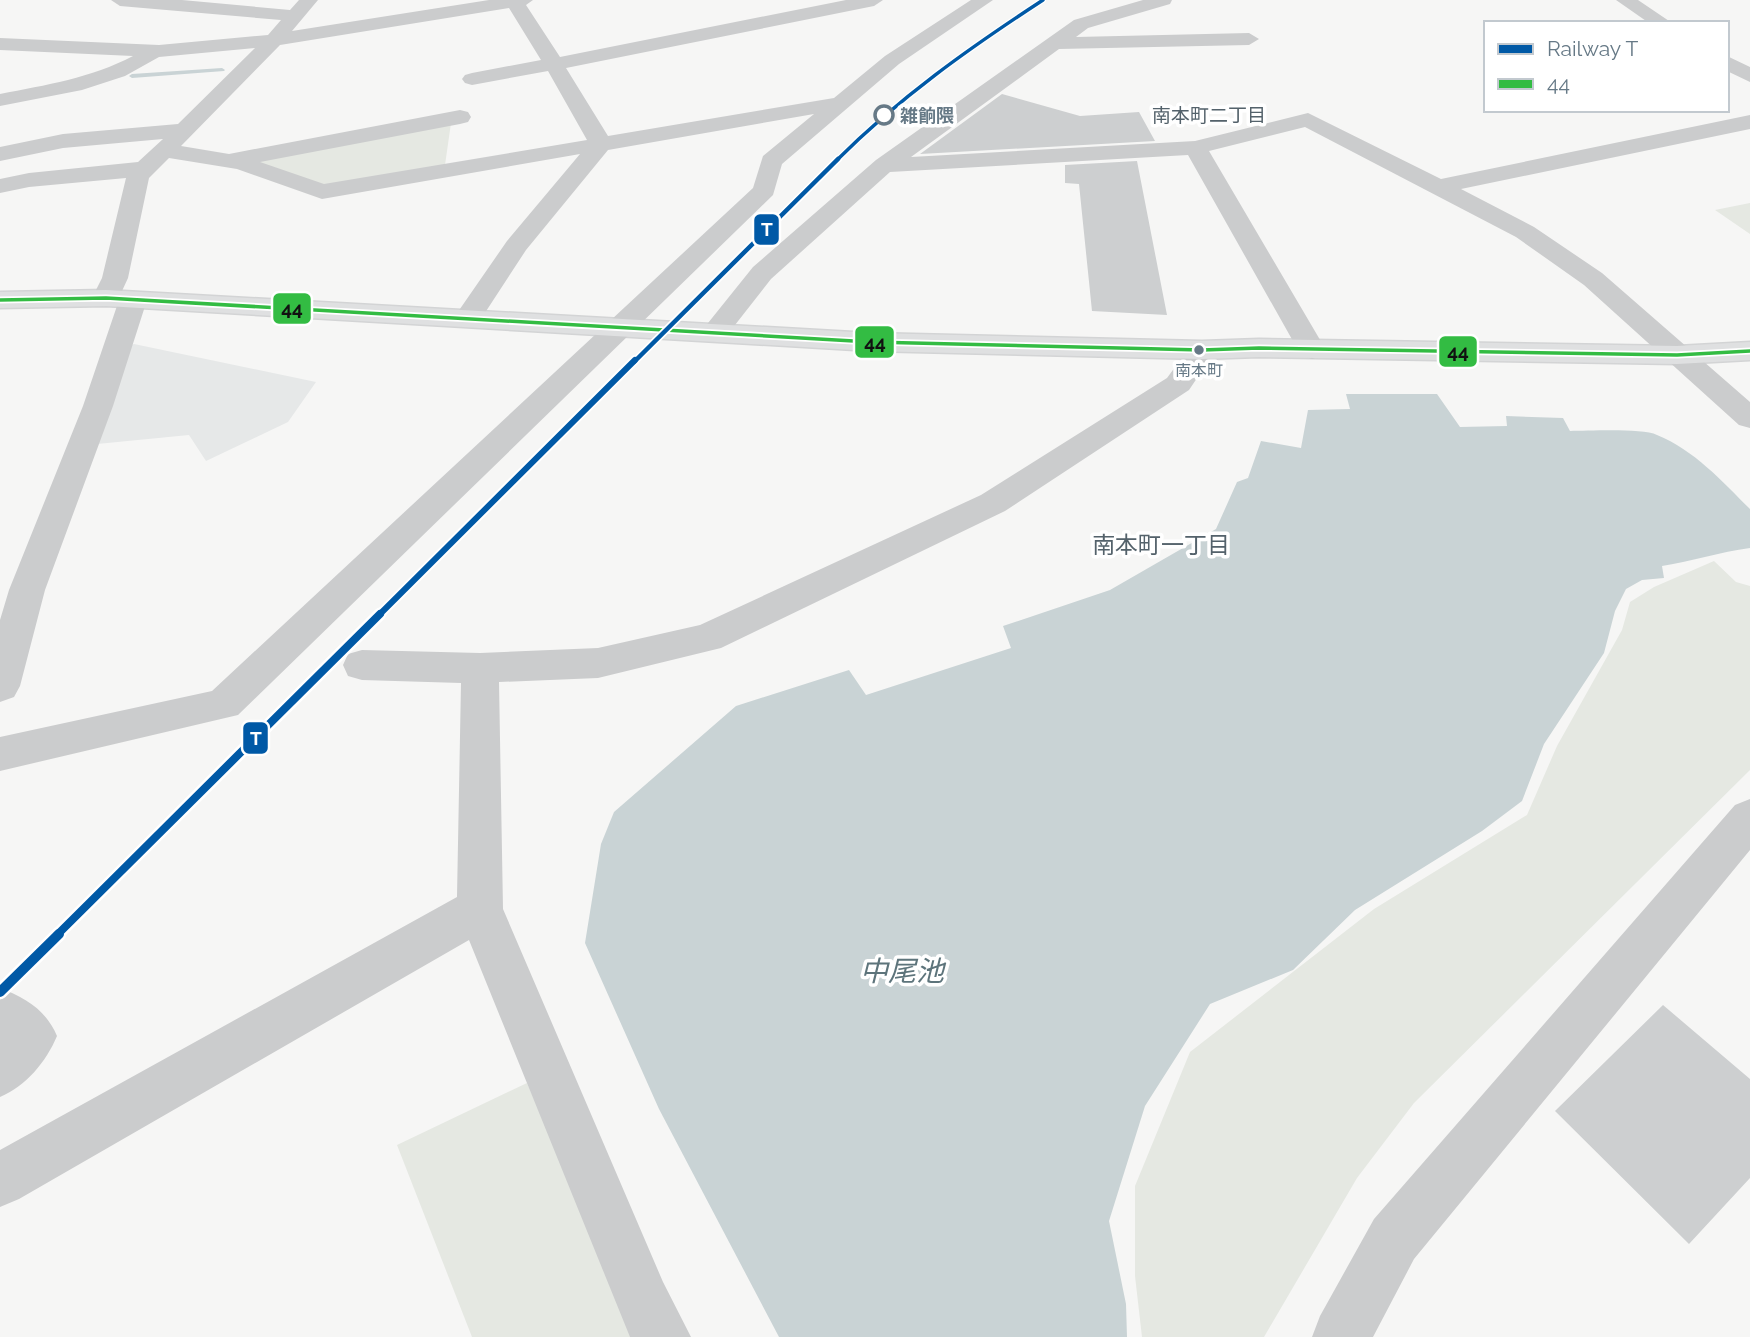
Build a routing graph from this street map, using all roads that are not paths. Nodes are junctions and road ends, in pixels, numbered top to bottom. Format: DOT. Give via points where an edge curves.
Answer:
graph roads {
  1 [pos="120,0"];
  2 [pos="874,0"];
  3 [pos="1163,0"];
  4 [pos="1625,0"];
  5 [pos="515,1"];
  6 [pos="978,1"];
  7 [pos="303,8"];
  8 [pos="1659,21"];
  9 [pos="1249,39"];
  10 [pos="274,40"];
  11 [pos="0,44"];
  12 [pos="1052,44"];
  13 [pos="159,51"];
  14 [pos="1729,63"];
  15 [pos="554,64"];
  16 [pos="1750,76"];
  17 [pos="472,79"];
  18 [pos="0,100"];
  19 [pos="841,103"];
  20 [pos="460,117"];
  21 [pos="1750,122"];
  22 [pos="1721,128"];
  23 [pos="182,130"];
  24 [pos="1750,143"];
  25 [pos="601,144"];
  26 [pos="1195,148"];
  27 [pos="0,154"];
  28 [pos="153,159"];
  29 [pos="228,161"];
  30 [pos="884,165"];
  31 [pos="0,186"];
  32 [pos="1438,187"];
  33 [pos="119,299"];
  34 [pos="0,300"];
  35 [pos="467,319"];
  36 [pos="622,328"];
  37 [pos="714,333"];
  38 [pos="1312,349"];
  39 [pos="1202,350"];
  40 [pos="1750,352"];
  41 [pos="1677,355"];
  42 [pos="1750,418"];
  43 [pos="362,664"];
  44 [pos="480,668"];
  45 [pos="0,686"];
  46 [pos="0,754"];
  47 [pos="1750,818"];
  48 [pos="480,909"];
  49 [pos="0,1012"];
  50 [pos="0,1072"];
  51 [pos="0,1180"];
  52 [pos="662,1337"];
  53 [pos="1342,1337"];
  1 -- 7 [label="street"];
  2 -- 15 [label="street"];
  3 -- 12 [label="street" via="1081,24"];
  4 -- 8 [label="street"];
  5 -- 10 [label="street"];
  5 -- 15 [label="street"];
  6 -- 19 [label="street" via="892,60"];
  7 -- 10 [label="street"];
  9 -- 12 [label="street"];
  10 -- 13 [label="street"];
  10 -- 23 [label="street"];
  11 -- 13 [label="street"];
  12 -- 30 [label="street"];
  13 -- 18 [label="street" via="118,72 75,86"];
  14 -- 16 [label="street"];
  15 -- 17 [label="street"];
  15 -- 25 [label="street"];
  19 -- 25 [label="street"];
  19 -- 36 [label="street" via="771,160 764,191"];
  20 -- 29 [label="street"];
  21 -- 22 [label="street"];
  22 -- 24 [label="street"];
  22 -- 32 [label="street"];
  23 -- 27 [label="street" via="63,141"];
  23 -- 28 [label="street"];
  25 -- 29 [label="street" via="323,192"];
  25 -- 35 [label="street" via="516,246"];
  26 -- 30 [label="street"];
  26 -- 32 [label="street" via="1308,120"];
  26 -- 38 [label="street"];
  28 -- 29 [label="street"];
  28 -- 31 [label="street"];
  28 -- 33 [label="street" via="138,176 115,278"];
  30 -- 37 [label="street" via="762,273"];
  32 -- 41 [label="street" via="1525,232 1593,279"];
  33 -- 34 [label="street"];
  33 -- 35 [label="street"];
  33 -- 45 [label="street" via="98,405 27,590"];
  35 -- 36 [label="street"];
  36 -- 37 [label="street"];
  36 -- 46 [label="street" via="224,704"];
  37 -- 39 [label="street" via="870,342"];
  38 -- 39 [label="street"];
  38 -- 41 [label="street"];
  39 -- 44 [label="street" via="1178,384 993,503 708,638 598,663"];
  40 -- 41 [label="street"];
  41 -- 42 [label="street"];
  43 -- 44 [label="street"];
  44 -- 48 [label="street"];
  47 -- 53 [label="street" via="1394,1239"];
  48 -- 51 [label="street"];
  48 -- 52 [label="street" via="643,1302"];
  49 -- 50 [label="street" via="33,1036"];
}
